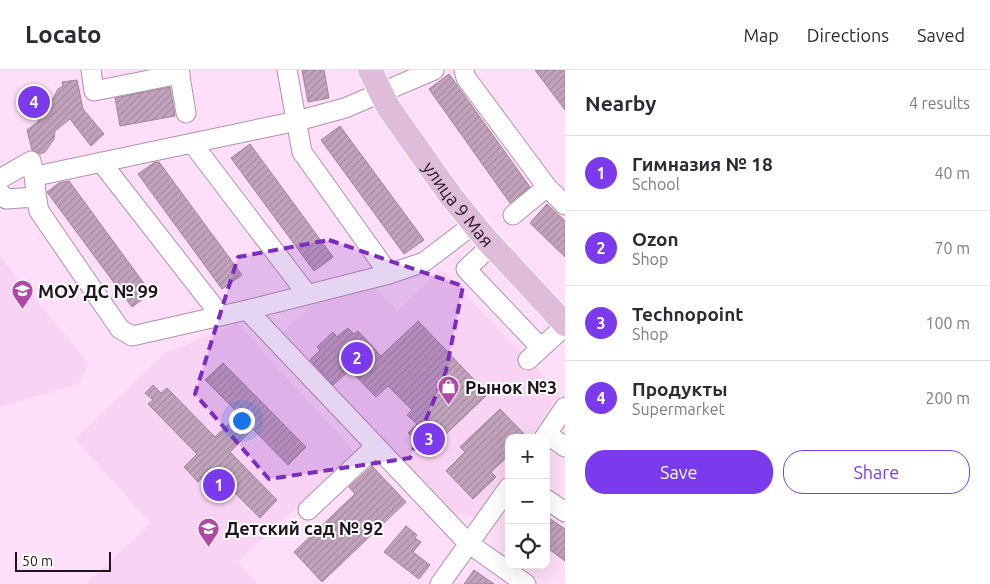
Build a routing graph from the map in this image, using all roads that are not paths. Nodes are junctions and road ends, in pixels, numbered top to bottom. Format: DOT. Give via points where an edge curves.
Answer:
graph roads {
  1 [pos="91,70"];
  2 [pos="287,70"];
  3 [pos="370,70"];
  4 [pos="434,70"];
  5 [pos="464,70"];
  6 [pos="179,72"];
  7 [pos="380,92"];
  8 [pos="186,113"];
  9 [pos="297,121"];
  10 [pos="192,143"];
  11 [pos="102,162"];
  12 [pos="36,176"];
  13 [pos="0,179"];
  14 [pos="547,188"];
  15 [pos="0,193"];
  16 [pos="36,197"];
  17 [pos="565,205"];
  18 [pos="513,215"];
  19 [pos="474,224"];
  20 [pos="492,245"];
  21 [pos="389,274"];
  22 [pos="307,294"];
  23 [pos="247,310"];
  24 [pos="221,316"];
  25 [pos="565,325"];
  26 [pos="565,407"];
  27 [pos="546,434"];
  28 [pos="550,439"];
  29 [pos="376,446"];
  30 [pos="565,447"];
  31 [pos="505,492"];
  32 [pos="550,502"];
  33 [pos="308,510"];
  34 [pos="565,512"];
  35 [pos="468,543"];
  36 [pos="440,584"];
  37 [pos="526,584"];
  1 -- 6 [label="lane" via="94,91"];
  2 -- 9 [label="lane"];
  3 -- 7 [label="main road, улица 9 Мая"];
  4 -- 7 [label="lane"];
  5 -- 14 [label="lane" via="466,78"];
  6 -- 8 [label="lane"];
  7 -- 9 [label="lane" via="345,108"];
  7 -- 19 [label="main road, улица 9 Мая" via="407,136"];
  9 -- 10 [label="lane"];
  9 -- 21 [label="lane" via="302,152"];
  10 -- 11 [label="lane"];
  10 -- 22 [label="lane"];
  11 -- 12 [label="lane"];
  11 -- 24 [label="lane"];
  12 -- 13 [label="lane" via="31,162"];
  12 -- 16 [label="lane"];
  14 -- 17 [label="lane"];
  14 -- 18 [label="lane"];
  15 -- 16 [label="lane" via="6,199"];
  16 -- 24 [label="lane" via="39,211 120,330 132,336"];
  19 -- 20 [label="main road, улица 9 Мая"];
  19 -- 21 [label="lane" via="424,262"];
  20 -- 25 [label="main road, улица 9 Мая"];
  20 -- 25 [label="lane" via="466,269 534,354"];
  21 -- 22 [label="lane"];
  22 -- 23 [label="lane"];
  23 -- 24 [label="lane"];
  23 -- 29 [label="lane"];
  26 -- 27 [label="lane"];
  28 -- 30 [label="lane"];
  29 -- 33 [label="lane"];
  29 -- 35 [label="lane"];
  31 -- 35 [label="lane"];
  32 -- 34 [label="lane"];
  35 -- 36 [label="lane"];
  35 -- 37 [label="lane"];
}
